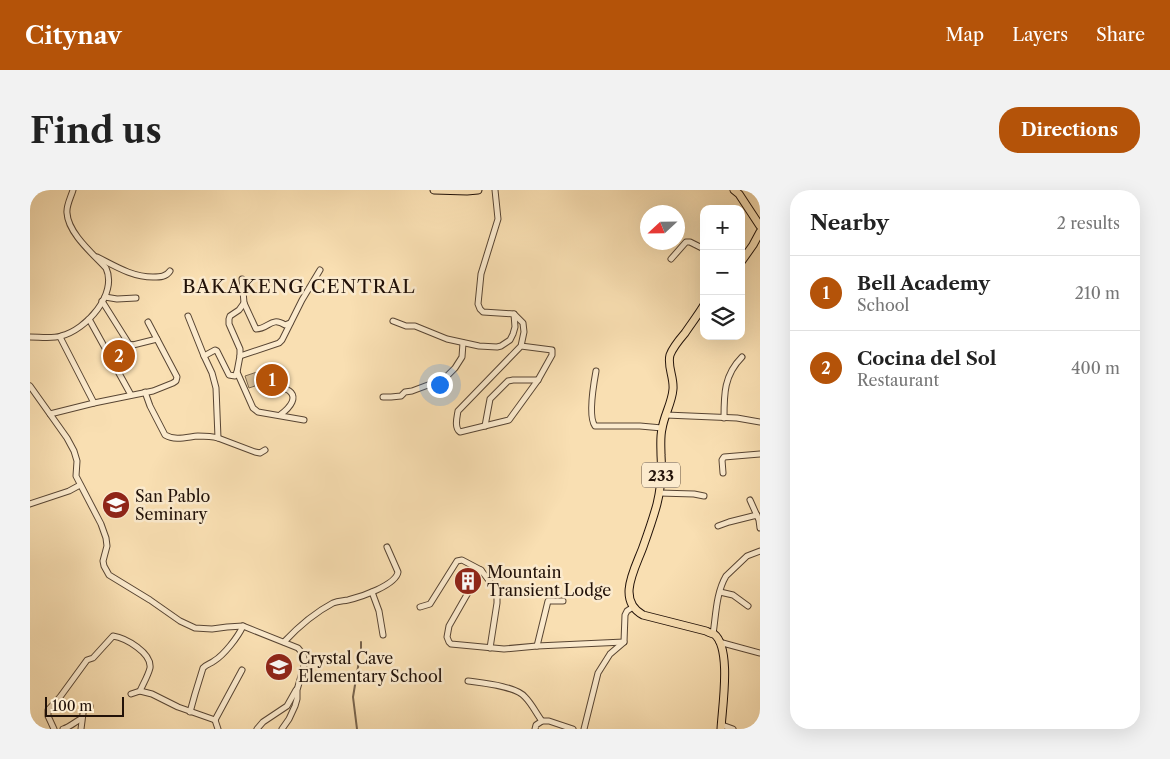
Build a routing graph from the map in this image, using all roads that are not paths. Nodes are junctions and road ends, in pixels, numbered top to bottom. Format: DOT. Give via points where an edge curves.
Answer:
graph roads {
  1 [pos="73,190"];
  2 [pos="434,190"];
  3 [pos="478,190"];
  4 [pos="495,190"];
  5 [pos="737,191"];
  6 [pos="760,226"];
  7 [pos="760,232"];
  8 [pos="700,247"];
  9 [pos="94,255"];
  10 [pos="745,256"];
  11 [pos="671,259"];
  12 [pos="320,270"];
  13 [pos="170,271"];
  14 [pos="242,279"];
  15 [pos="136,298"];
  16 [pos="104,299"];
  17 [pos="244,303"];
  18 [pos="700,311"];
  19 [pos="514,314"];
  20 [pos="188,316"];
  21 [pos="89,318"];
  22 [pos="394,321"];
  23 [pos="148,322"];
  24 [pos="291,323"];
  25 [pos="60,337"];
  26 [pos="30,338"];
  27 [pos="158,340"];
  28 [pos="463,343"];
  29 [pos="520,346"];
  30 [pos="204,356"];
  31 [pos="240,356"];
  32 [pos="742,357"];
  33 [pos="596,371"];
  34 [pos="237,372"];
  35 [pos="538,380"];
  36 [pos="30,386"];
  37 [pos="264,390"];
  38 [pos="145,392"];
  39 [pos="131,396"];
  40 [pos="383,397"];
  41 [pos="94,403"];
  42 [pos="50,414"];
  43 [pos="280,415"];
  44 [pos="666,415"];
  45 [pos="724,418"];
  46 [pos="304,420"];
  47 [pos="760,422"];
  48 [pos="484,426"];
  49 [pos="662,428"];
  50 [pos="218,438"];
  51 [pos="265,450"];
  52 [pos="760,454"];
  53 [pos="723,473"];
  54 [pos="80,485"];
  55 [pos="659,493"];
  56 [pos="704,496"];
  57 [pos="750,500"];
  58 [pos="30,504"];
  59 [pos="757,515"];
  60 [pos="718,526"];
  61 [pos="760,528"];
  62 [pos="387,547"];
  63 [pos="760,551"];
  64 [pos="481,570"];
  65 [pos="372,592"];
  66 [pos="720,592"];
  67 [pos="563,601"];
  68 [pos="748,606"];
  69 [pos="420,607"];
  70 [pos="633,607"];
  71 [pos="243,626"];
  72 [pos="384,634"];
  73 [pos="713,634"];
  74 [pos="284,642"];
  75 [pos="624,642"];
  76 [pos="719,642"];
  77 [pos="537,646"];
  78 [pos="490,648"];
  79 [pos="760,653"];
  80 [pos="242,670"];
  81 [pos="468,681"];
  82 [pos="296,690"];
  83 [pos="140,691"];
  84 [pos="131,694"];
  85 [pos="90,706"];
  86 [pos="190,712"];
  87 [pos="82,720"];
  88 [pos="215,720"];
  89 [pos="542,720"];
  90 [pos="722,727"];
  91 [pos="54,729"];
  92 [pos="63,729"];
  93 [pos="81,729"];
  94 [pos="218,729"];
  95 [pos="257,729"];
  96 [pos="282,729"];
  97 [pos="535,729"];
  98 [pos="573,729"];
  99 [pos="584,729"];
  100 [pos="733,729"];
  1 -- 9 [label="street" via="66,210 68,219 75,233"];
  2 -- 3 [label="main road"];
  4 -- 19 [label="street" via="498,219 481,274 478,304 482,312"];
  5 -- 6 [label="main road"];
  7 -- 10 [label="main road"];
  8 -- 11 [label="street" via="686,242"];
  9 -- 13 [label="street" via="139,276 162,276"];
  9 -- 16 [label="street" via="108,274"];
  12 -- 24 [label="street"];
  14 -- 17 [label="street"];
  15 -- 16 [label="street"];
  16 -- 21 [label="street"];
  16 -- 27 [label="street" via="129,344"];
  17 -- 24 [label="street" via="256,329 276,321 285,325"];
  17 -- 31 [label="street" via="229,319"];
  18 -- 44 [label="main road, 233" via="669,358 673,388"];
  19 -- 28 [label="street" via="513,334 501,346"];
  19 -- 29 [label="street" via="524,323"];
  20 -- 30 [label="street"];
  21 -- 25 [label="street" via="78,329"];
  21 -- 39 [label="street"];
  22 -- 28 [label="street"];
  23 -- 27 [label="street"];
  24 -- 31 [label="street" via="279,343"];
  25 -- 26 [label="street"];
  25 -- 41 [label="street"];
  27 -- 38 [label="street" via="177,379 173,384"];
  28 -- 40 [label="street" via="462,357 444,379 401,396"];
  29 -- 35 [label="street" via="552,350"];
  29 -- 48 [label="street" via="458,411 458,431"];
  30 -- 34 [label="street" via="215,350 229,375 234,376"];
  30 -- 50 [label="street" via="216,388"];
  31 -- 34 [label="street"];
  32 -- 45 [label="street" via="729,375 724,392"];
  33 -- 49 [label="street" via="592,394 595,426"];
  34 -- 43 [label="street" via="251,406 258,412"];
  35 -- 48 [label="street" via="509,420"];
  35 -- 48 [label="street" via="508,381 490,399"];
  36 -- 42 [label="street"];
  37 -- 43 [label="street" via="283,388 292,394 292,402"];
  38 -- 39 [label="street"];
  38 -- 50 [label="street" via="166,436 174,439"];
  39 -- 41 [label="street"];
  41 -- 42 [label="street"];
  42 -- 54 [label="street" via="74,451"];
  43 -- 46 [label="street"];
  44 -- 45 [label="street"];
  44 -- 49 [label="main road, 233"];
  45 -- 47 [label="street"];
  49 -- 55 [label="main road, 233"];
  50 -- 51 [label="street" via="258,453"];
  52 -- 53 [label="street" via="724,457"];
  54 -- 58 [label="street"];
  54 -- 71 [label="street" via="104,529 107,546 104,566 109,575 194,628"];
  55 -- 56 [label="street"];
  55 -- 70 [label="main road, 233" via="648,534 633,570 629,595"];
  57 -- 59 [label="street"];
  59 -- 60 [label="street"];
  59 -- 61 [label="street"];
  62 -- 65 [label="street" via="398,575"];
  63 -- 66 [label="street" via="747,556 726,576"];
  64 -- 69 [label="street" via="462,560 457,561 430,604"];
  64 -- 78 [label="street" via="497,592"];
  64 -- 78 [label="street" via="449,626 447,637 451,644"];
  65 -- 72 [label="street"];
  65 -- 74 [label="street" via="332,604 306,621"];
  66 -- 68 [label="street" via="733,595"];
  66 -- 73 [label="street"];
  67 -- 77 [label="street" via="548,601"];
  70 -- 73 [label="main road" via="651,618"];
  70 -- 75 [label="street" via="626,610"];
  71 -- 74 [label="street"];
  71 -- 86 [label="street" via="236,639 203,668"];
  73 -- 76 [label="main road"];
  74 -- 82 [label="street" via="298,648 305,658"];
  75 -- 77 [label="street"];
  75 -- 99 [label="street" via="610,654 598,673"];
  76 -- 79 [label="street"];
  76 -- 90 [label="main road" via="725,668"];
  77 -- 78 [label="street"];
  80 -- 88 [label="street"];
  81 -- 89 [label="street" via="521,693"];
  82 -- 95 [label="street" via="287,706"];
  82 -- 96 [label="street" via="295,706"];
  83 -- 84 [label="street"];
  83 -- 86 [label="street"];
  83 -- 91 [label="street" via="150,668 146,654 113,636 93,658 87,660 48,710"];
  85 -- 87 [label="street" via="84,706"];
  86 -- 88 [label="street"];
  87 -- 92 [label="street"];
  87 -- 93 [label="street"];
  88 -- 94 [label="street"];
  89 -- 97 [label="street"];
  89 -- 98 [label="street"];
  90 -- 100 [label="street"];
}
